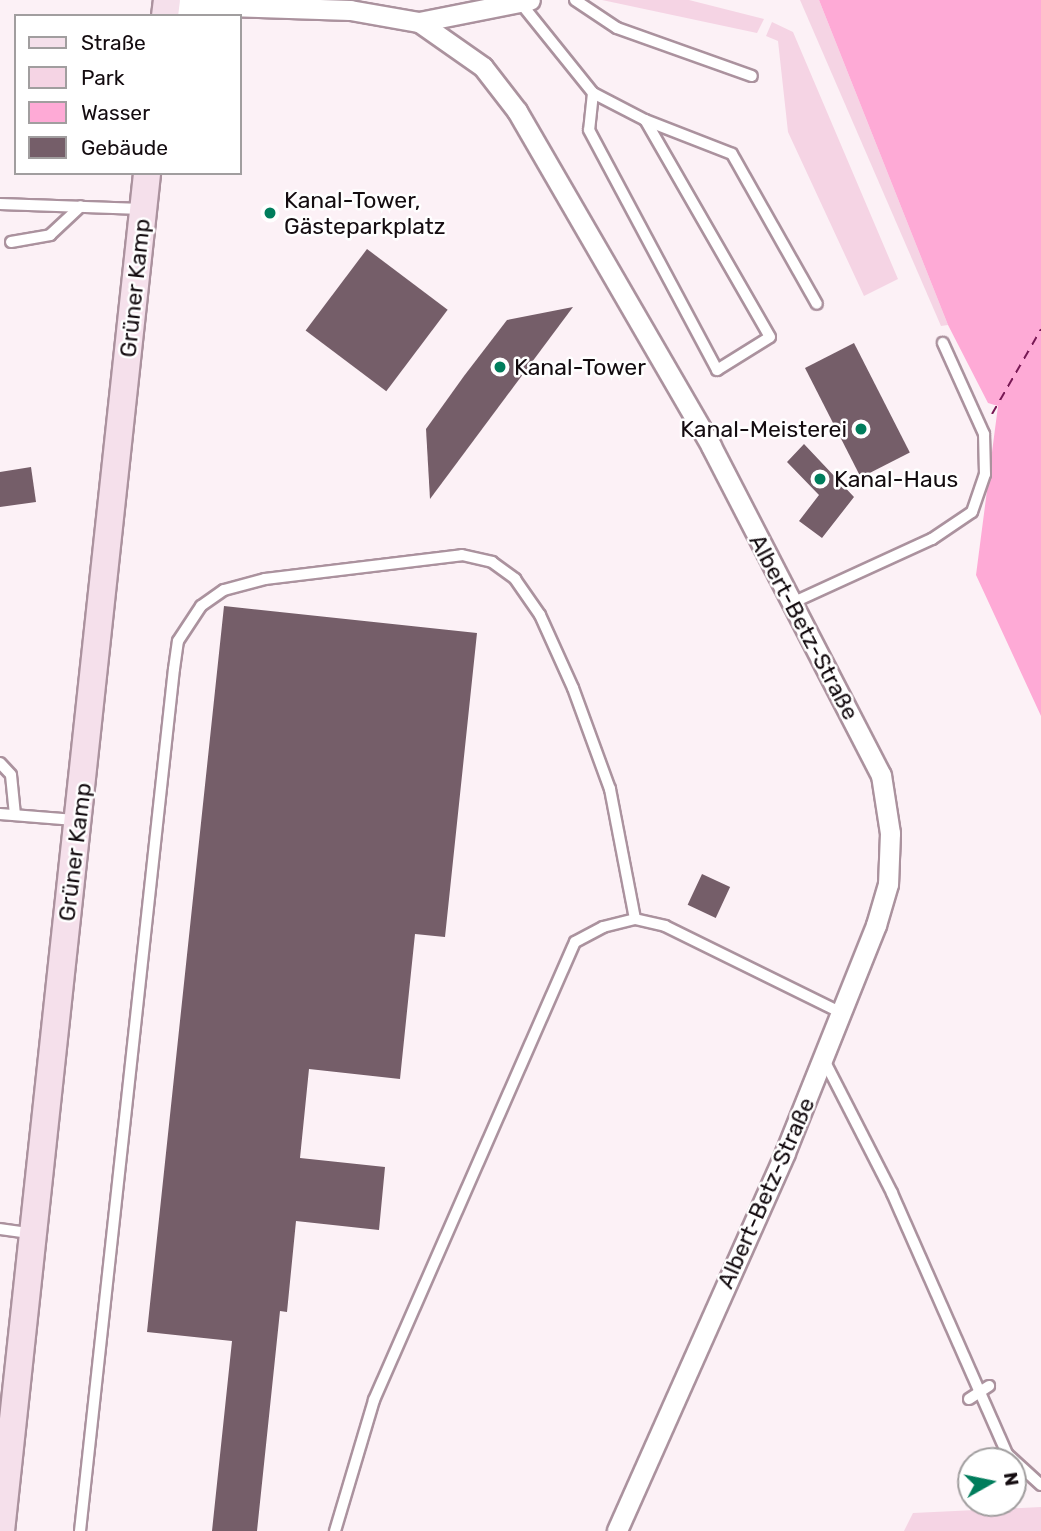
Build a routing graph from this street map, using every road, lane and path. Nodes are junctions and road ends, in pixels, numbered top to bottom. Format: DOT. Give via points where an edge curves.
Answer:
graph roads {
  1 [pos="575,0"];
  2 [pos="525,1"];
  3 [pos="166,7"];
  4 [pos="419,22"];
  5 [pos="752,76"];
  6 [pos="593,93"];
  7 [pos="645,120"];
  8 [pos="147,175"];
  9 [pos="0,204"];
  10 [pos="81,206"];
  11 [pos="144,209"];
  12 [pos="11,242"];
  13 [pos="817,304"];
  14 [pos="943,343"];
  15 [pos="792,603"];
  16 [pos="0,763"];
  17 [pos="0,814"];
  18 [pos="15,815"];
  19 [pos="79,821"];
  20 [pos="635,919"];
  21 [pos="842,1013"];
  22 [pos="824,1060"];
  23 [pos="0,1229"];
  24 [pos="31,1233"];
  25 [pos="989,1386"];
  26 [pos="980,1392"];
  27 [pos="970,1399"];
  28 [pos="1041,1485"];
  29 [pos="1,1531"];
  30 [pos="80,1531"];
  31 [pos="335,1531"];
  32 [pos="617,1531"];
  1 -- 5 [label="lane" via="617,28"];
  2 -- 4 [label="street"];
  2 -- 6 [label="lane"];
  3 -- 4 [label="street, Albert-Betz-Straße" via="350,10"];
  4 -- 15 [label="street, Albert-Betz-Straße" via="483,67 517,111 711,446"];
  6 -- 7 [label="lane"];
  6 -- 7 [label="lane" via="589,130 717,370 770,337"];
  7 -- 13 [label="lane" via="732,154"];
  8 -- 11 [label="street, Grüner Kamp"];
  9 -- 10 [label="lane"];
  10 -- 11 [label="lane"];
  10 -- 12 [label="lane" via="51,235"];
  11 -- 19 [label="street, Grüner Kamp"];
  14 -- 15 [label="lane" via="984,434 985,474 972,512 932,539"];
  15 -- 21 [label="street, Albert-Betz-Straße" via="881,775 890,833 888,884"];
  16 -- 18 [label="lane" via="11,775"];
  17 -- 18 [label="lane"];
  18 -- 19 [label="lane"];
  19 -- 24 [label="street, Grüner Kamp"];
  20 -- 21 [label="lane" via="665,926"];
  20 -- 30 [label="lane" via="610,789 573,688 540,615 515,579 492,562 462,555 265,579 225,590 201,606 178,641 174,669"];
  20 -- 31 [label="lane" via="603,927 575,942 374,1400"];
  21 -- 22 [label="street, Albert-Betz-Straße"];
  22 -- 26 [label="lane" via="892,1193"];
  22 -- 32 [label="street, Albert-Betz-Straße"];
  23 -- 24 [label="lane"];
  24 -- 29 [label="street, Grüner Kamp"];
  25 -- 26 [label="lane"];
  26 -- 27 [label="lane"];
  26 -- 28 [label="lane" via="1007,1454"];
}
